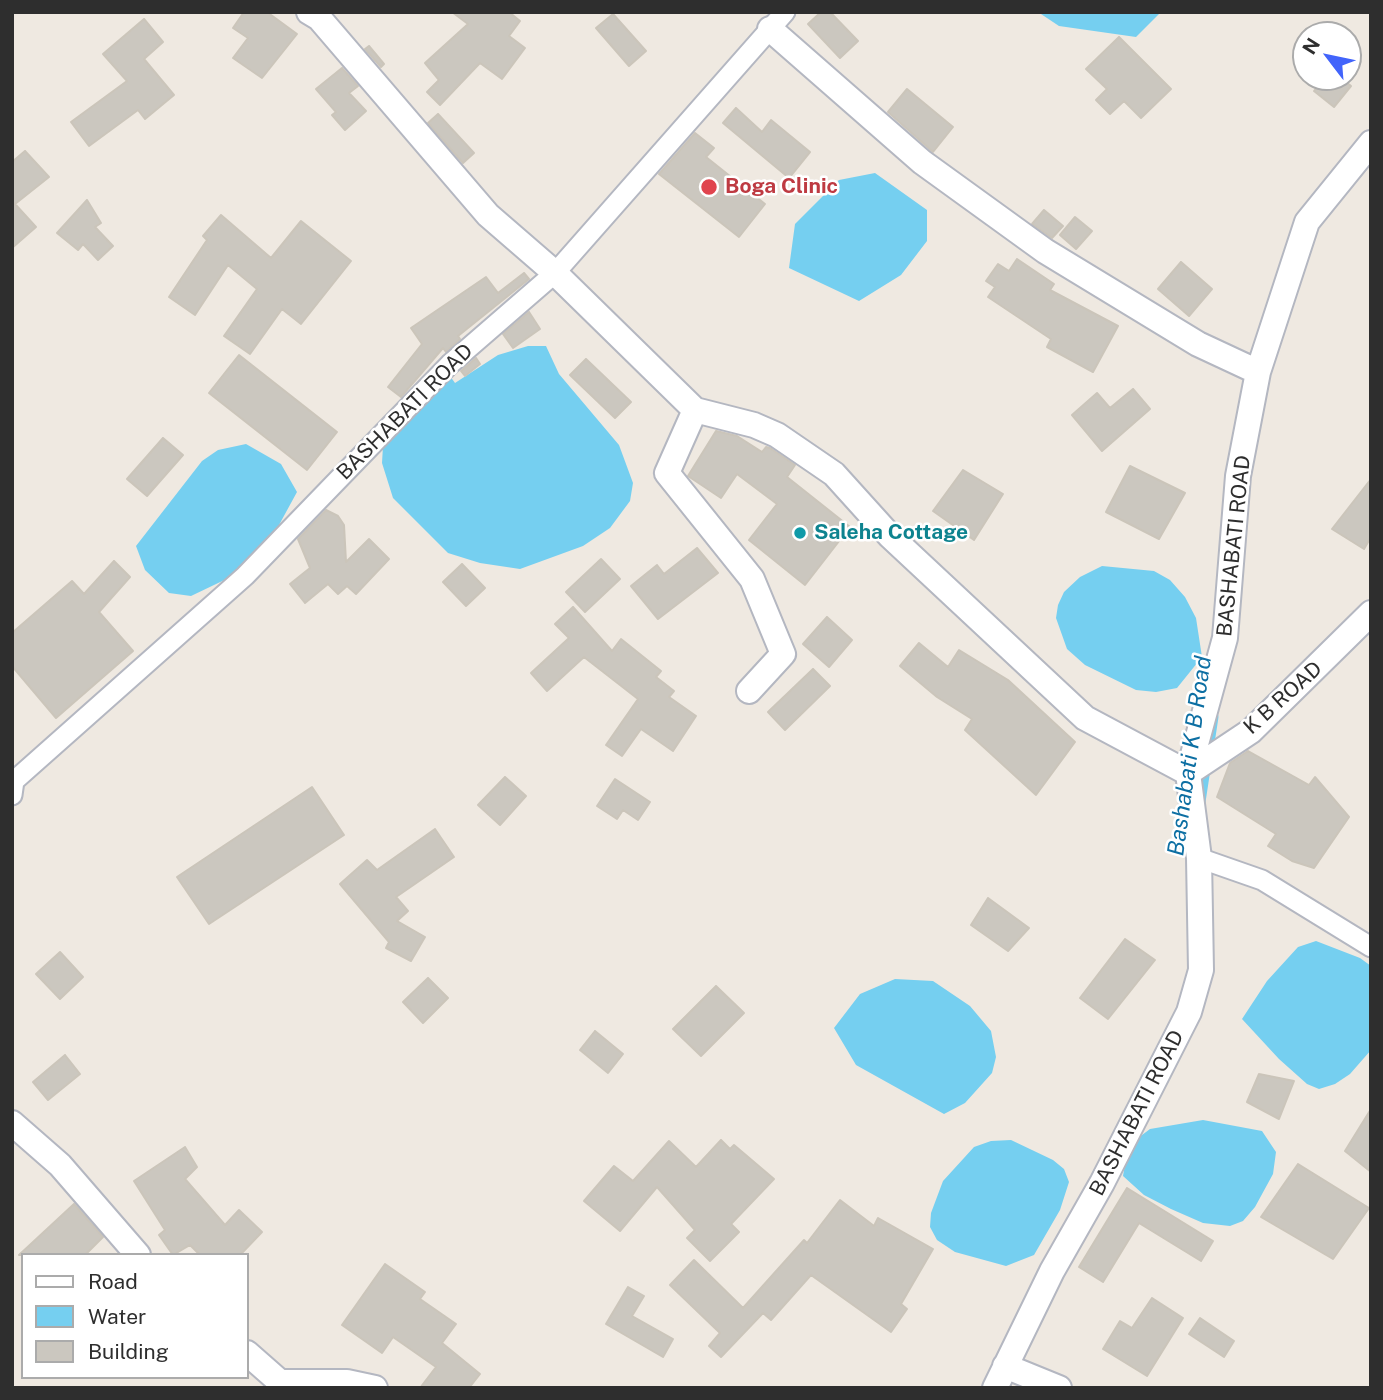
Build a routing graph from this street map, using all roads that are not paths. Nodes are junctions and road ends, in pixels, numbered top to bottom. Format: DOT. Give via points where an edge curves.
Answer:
graph roads {
  1 [pos="309,12"];
  2 [pos="778,21"];
  3 [pos="1371,143"];
  4 [pos="555,273"];
  5 [pos="1258,372"];
  6 [pos="695,410"];
  7 [pos="1371,614"];
  8 [pos="750,691"];
  9 [pos="1188,773"];
  10 [pos="12,796"];
  11 [pos="1199,858"];
  12 [pos="1371,947"];
  13 [pos="12,1123"];
  14 [pos="136,1253"];
  15 [pos="248,1354"];
  16 [pos="1000,1377"];
  17 [pos="279,1385"];
  18 [pos="375,1388"];
  19 [pos="1059,1388"];
  1 -- 4 [label="street" via="319,18 488,215"];
  2 -- 4 [label="street, BASHABATI ROAD"];
  2 -- 5 [label="street" via="922,162 1045,251 1198,344"];
  3 -- 5 [label="street, BASHABATI ROAD" via="1307,222"];
  4 -- 6 [label="street"];
  4 -- 10 [label="street, BASHABATI ROAD" via="445,369 245,576 14,781"];
  5 -- 9 [label="street, BASHABATI ROAD" via="1238,476 1225,638"];
  6 -- 8 [label="street" via="667,473 752,579 783,654"];
  6 -- 9 [label="street" via="777,435 824,467 890,536 1086,718"];
  7 -- 9 [label="street, K B ROAD" via="1251,731"];
  9 -- 11 [label="street, BASHABATI ROAD"];
  11 -- 12 [label="street" via="1262,880"];
  11 -- 16 [label="street, BASHABATI ROAD" via="1201,970 1189,1012"];
  13 -- 14 [label="street" via="60,1165"];
  15 -- 17 [label="street"];
  16 -- 19 [label="street"];
  17 -- 18 [label="street" via="347,1382"];
}
